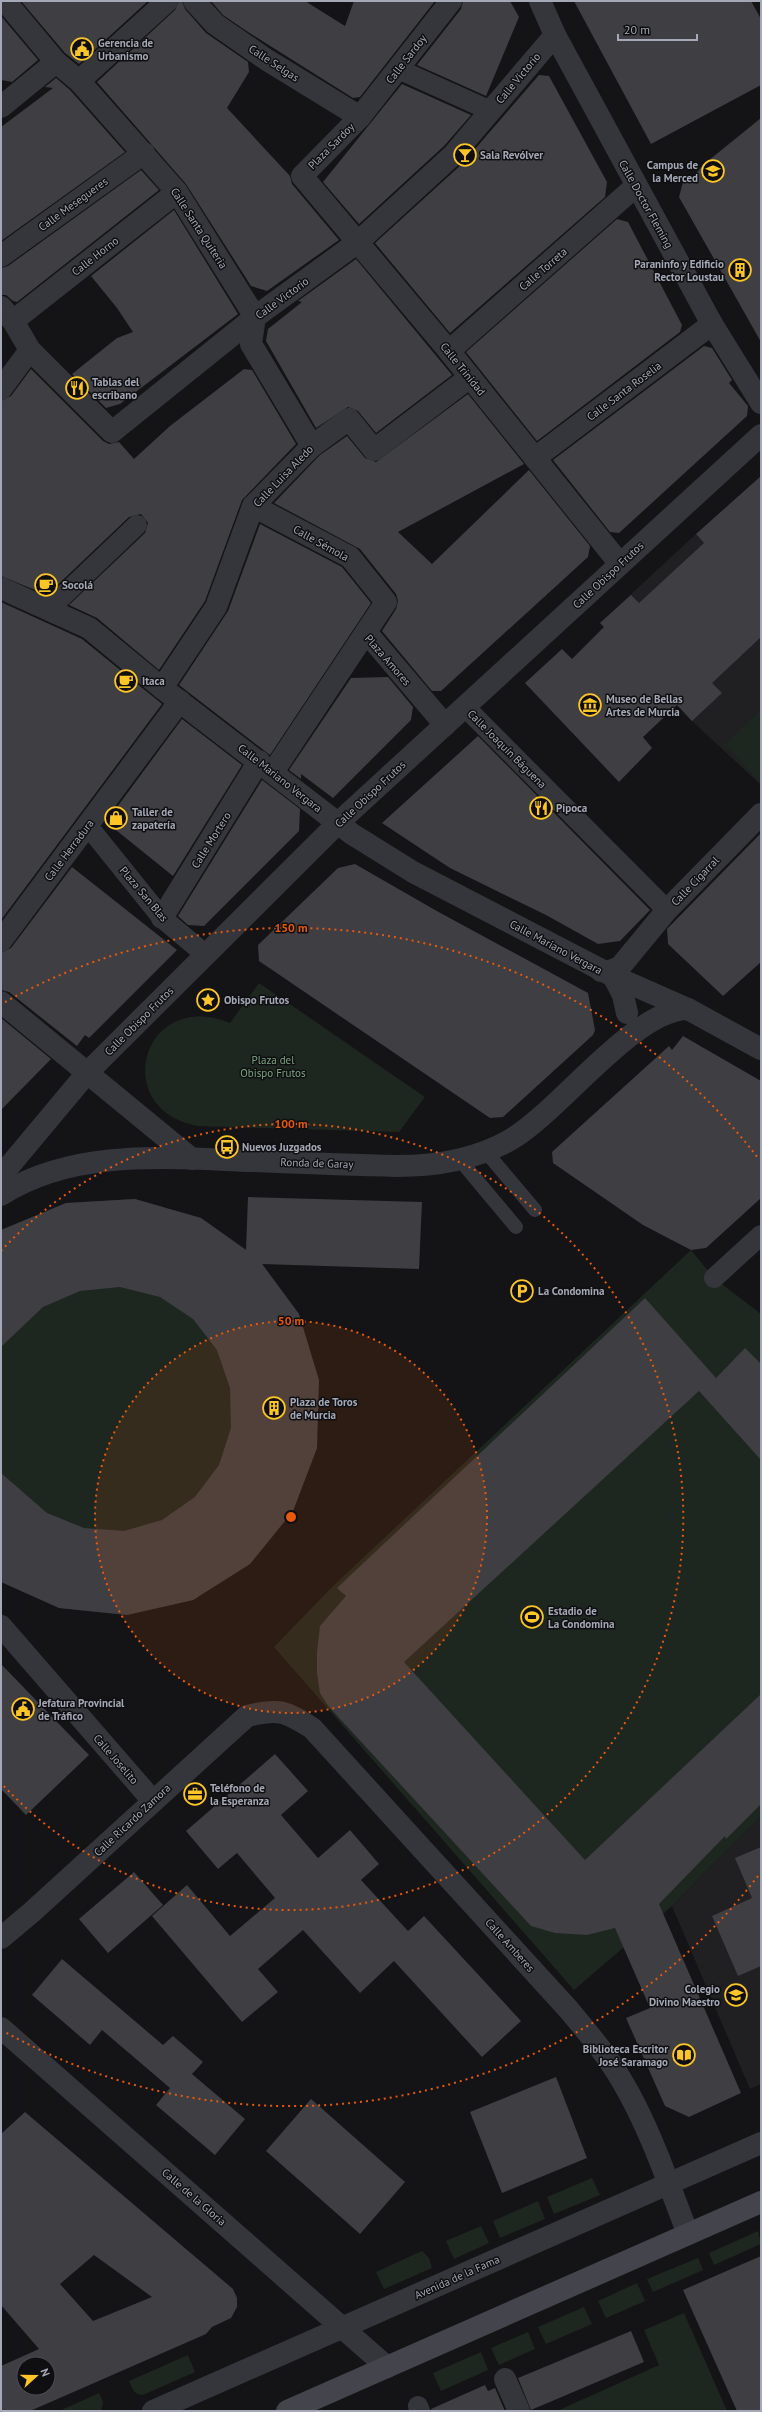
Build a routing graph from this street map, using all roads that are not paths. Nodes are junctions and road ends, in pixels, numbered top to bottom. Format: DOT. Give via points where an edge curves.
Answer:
graph roads {
  1 [pos="5,1"];
  2 [pos="167,1"];
  3 [pos="194,1"];
  4 [pos="451,1"];
  5 [pos="540,1"];
  6 [pos="555,34"];
  7 [pos="56,62"];
  8 [pos="398,69"];
  9 [pos="79,81"];
  10 [pos="4,100"];
  11 [pos="490,111"];
  12 [pos="360,117"];
  13 [pos="144,153"];
  14 [pos="302,176"];
  15 [pos="636,186"];
  16 [pos="178,192"];
  17 [pos="358,242"];
  18 [pos="1,256"];
  19 [pos="7,314"];
  20 [pos="255,318"];
  21 [pos="712,324"];
  22 [pos="30,350"];
  23 [pos="449,351"];
  24 [pos="470,377"];
  25 [pos="1,389"];
  26 [pos="761,403"];
  27 [pos="761,435"];
  28 [pos="312,446"];
  29 [pos="535,458"];
  30 [pos="253,506"];
  31 [pos="137,525"];
  32 [pos="620,564"];
  33 [pos="1,588"];
  34 [pos="48,610"];
  35 [pos="366,632"];
  36 [pos="162,688"];
  37 [pos="180,701"];
  38 [pos="465,707"];
  39 [pos="445,726"];
  40 [pos="266,766"];
  41 [pos="761,814"];
  42 [pos="338,823"];
  43 [pos="88,826"];
  44 [pos="666,910"];
  45 [pos="162,918"];
  46 [pos="1,941"];
  47 [pos="632,951"];
  48 [pos="206,955"];
  49 [pos="607,973"];
  50 [pos="649,992"];
  51 [pos="1,1002"];
  52 [pos="688,1010"];
  53 [pos="627,1013"];
  54 [pos="648,1023"];
  55 [pos="761,1049"];
  56 [pos="604,1058"];
  57 [pos="87,1073"];
  58 [pos="486,1152"];
  59 [pos="192,1159"];
  60 [pos="460,1160"];
  61 [pos="1,1176"];
  62 [pos="1,1195"];
  63 [pos="535,1210"];
  64 [pos="516,1227"];
  65 [pos="761,1235"];
  66 [pos="714,1278"];
  67 [pos="1,1626"];
  68 [pos="267,1710"];
  69 [pos="153,1801"];
  70 [pos="1,1938"];
  71 [pos="1,2028"];
  72 [pos="761,2143"];
  73 [pos="668,2184"];
  74 [pos="761,2202"];
  75 [pos="688,2234"];
  76 [pos="343,2328"];
  77 [pos="387,2367"];
  78 [pos="503,2374"];
  79 [pos="153,2411"];
  80 [pos="287,2411"];
  81 [pos="519,2411"];
  1 -- 7 [label="street, Calle Santa Quiteria"];
  2 -- 9 [label="street"];
  3 -- 12 [label="street, Calle Selgas" via="215,24 267,60"];
  4 -- 8 [label="street, Calle Sardoy"];
  5 -- 6 [label="street, Calle Doctor Fleming"];
  6 -- 11 [label="street, Calle Victorio"];
  6 -- 15 [label="street, Calle Doctor Fleming"];
  7 -- 9 [label="street, Calle Santa Quiteria"];
  7 -- 10 [label="street"];
  8 -- 11 [label="street"];
  8 -- 12 [label="street, Calle Sardoy"];
  9 -- 13 [label="street, Calle Santa Quiteria"];
  11 -- 17 [label="street, Calle Victorio" via="452,155"];
  12 -- 14 [label="street, Plaza Sardoy"];
  13 -- 16 [label="street, Calle Santa Quiteria"];
  13 -- 18 [label="street, Calle Mesegueres"];
  14 -- 17 [label="street, Calle Trinidad"];
  15 -- 21 [label="street, Calle Doctor Fleming"];
  15 -- 23 [label="street, Calle Torreta"];
  16 -- 19 [label="street, Calle Horno"];
  16 -- 20 [label="street, Calle Santa Quiteria"];
  17 -- 20 [label="street, Calle Victorio"];
  17 -- 23 [label="street, Calle Trinidad"];
  19 -- 22 [label="street"];
  20 -- 22 [label="street, Calle Victorio" via="112,432"];
  20 -- 28 [label="street" via="251,344"];
  21 -- 26 [label="street, Calle Doctor Fleming"];
  21 -- 29 [label="street, Calle Santa Roselia"];
  22 -- 25 [label="street"];
  23 -- 24 [label="street, Calle Trinidad"];
  24 -- 28 [label="street, Calle Luisa Aledo" via="374,450 349,419"];
  24 -- 29 [label="street, Calle Trinidad"];
  27 -- 32 [label="street, Calle Obispo Frutos"];
  28 -- 30 [label="street, Calle Luisa Aledo"];
  29 -- 32 [label="street, Calle Trinidad"];
  30 -- 35 [label="street, Calle Sémola" via="350,557 386,602"];
  30 -- 36 [label="street, Calle Luisa Aledo" via="216,607"];
  31 -- 34 [label="street"];
  32 -- 38 [label="street, Calle Obispo Frutos"];
  33 -- 34 [label="street, Calle Mariano Vergara"];
  34 -- 36 [label="street, Calle Mariano Vergara" via="89,628"];
  35 -- 39 [label="street, Plaza Amores"];
  35 -- 40 [label="street, Plaza Amores" via="338,676"];
  36 -- 37 [label="street, Calle Mariano Vergara"];
  37 -- 40 [label="street, Calle Mariano Vergara"];
  37 -- 43 [label="street, Calle Herradura"];
  38 -- 39 [label="street, Calle Obispo Frutos"];
  38 -- 44 [label="street, Calle Joaquín Báguena"];
  39 -- 42 [label="street, Calle Obispo Frutos"];
  40 -- 42 [label="street, Calle Mariano Vergara"];
  40 -- 45 [label="street, Calle Mortero"];
  41 -- 44 [label="street, Calle Cigarral"];
  42 -- 48 [label="street, Calle Obispo Frutos"];
  42 -- 49 [label="street, Calle Mariano Vergara" via="413,872"];
  43 -- 45 [label="street, Plaza San Blas"];
  43 -- 46 [label="street, Calle Herradura"];
  44 -- 47 [label="street, Calle Cigarral"];
  45 -- 48 [label="street, Plaza San Blas"];
  47 -- 49 [label="street, Calle Cigarral" via="616,969"];
  47 -- 50 [label="street" via="636,971"];
  48 -- 57 [label="street, Calle Obispo Frutos"];
  49 -- 50 [label="street, Calle Mariano Vergara"];
  49 -- 53 [label="street, Calle Mariano Vergara" via="623,995"];
  50 -- 52 [label="street, Calle Mariano Vergara"];
  50 -- 53 [label="street, Ronda de Garay" via="635,999"];
  50 -- 54 [label="street, Ronda de Garay" via="656,1008"];
  51 -- 57 [label="street"];
  52 -- 54 [label="street, Ronda de Garay" via="666,1013"];
  52 -- 55 [label="street, Calle Mariano Vergara"];
  53 -- 56 [label="street, Ronda de Garay"];
  54 -- 56 [label="street, Ronda de Garay"];
  56 -- 58 [label="street, Ronda de Garay" via="534,1123 511,1140"];
  57 -- 59 [label="street"];
  57 -- 61 [label="street, Calle Obispo Frutos"];
  58 -- 60 [label="street, Ronda de Garay"];
  58 -- 63 [label="lane"];
  59 -- 60 [label="street, Ronda de Garay" via="397,1166 423,1166"];
  59 -- 62 [label="street, Ronda de Garay" via="117,1159 91,1162 44,1173"];
  60 -- 64 [label="lane"];
  65 -- 66 [label="street"];
  67 -- 69 [label="street, Calle Joselito"];
  68 -- 69 [label="street, Calle Ricardo Zamora" via="247,1716"];
  68 -- 73 [label="street, Calle Amberes" via="288,1713 312,1728 569,2010 605,2054 622,2081"];
  69 -- 70 [label="street, Calle Ricardo Zamora"];
  71 -- 76 [label="street, Calle de la Gloria"];
  72 -- 73 [label="street, Avenida de la Fama"];
  73 -- 75 [label="street, Calle Amberes"];
  73 -- 76 [label="street, Avenida de la Fama"];
  74 -- 75 [label="main road"];
  75 -- 77 [label="main road"];
  76 -- 77 [label="street, Calle de la Gloria"];
  76 -- 79 [label="street, Avenida de la Fama"];
  77 -- 80 [label="main road"];
  78 -- 81 [label="street"];
}
